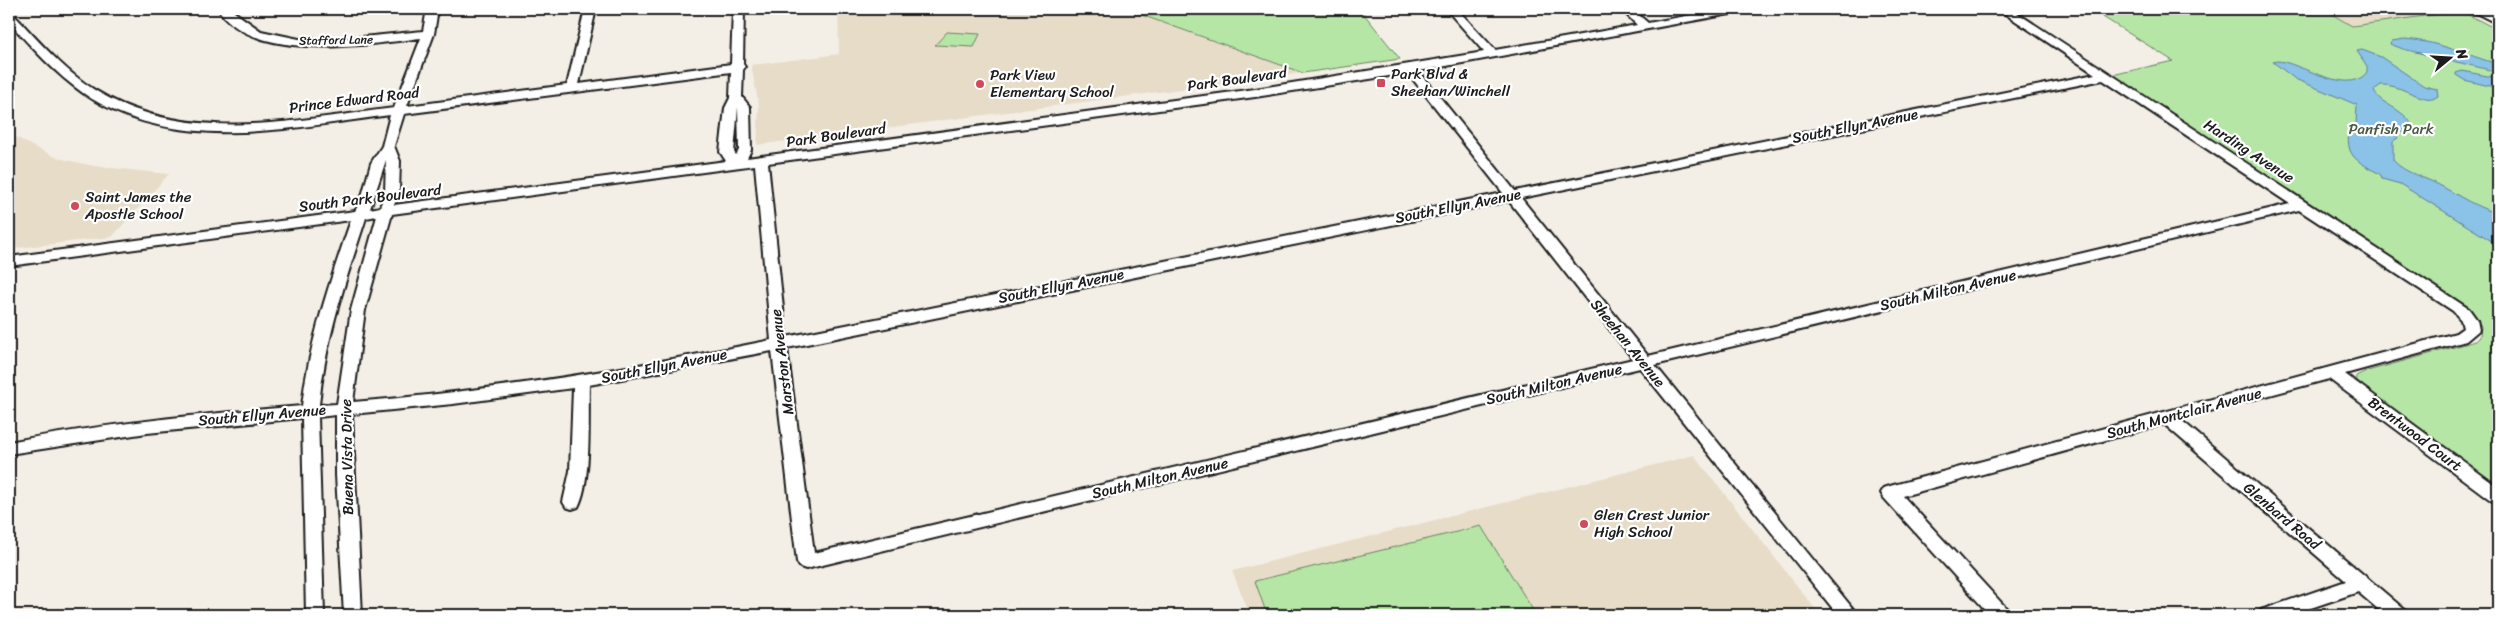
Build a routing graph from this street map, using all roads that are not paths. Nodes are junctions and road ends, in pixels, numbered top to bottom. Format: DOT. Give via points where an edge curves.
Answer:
graph roads {
  1 [pos="223,9"];
  2 [pos="433,9"];
  3 [pos="590,9"];
  4 [pos="739,9"];
  5 [pos="1451,9"];
  6 [pos="1626,9"];
  7 [pos="1741,9"];
  8 [pos="2004,9"];
  9 [pos="2474,9"];
  10 [pos="9,16"];
  11 [pos="2498,21"];
  12 [pos="1645,26"];
  13 [pos="428,34"];
  14 [pos="1491,53"];
  15 [pos="739,67"];
  16 [pos="1410,69"];
  17 [pos="2105,76"];
  18 [pos="572,88"];
  19 [pos="398,111"];
  20 [pos="388,146"];
  21 [pos="761,162"];
  22 [pos="736,165"];
  23 [pos="1510,196"];
  24 [pos="2302,205"];
  25 [pos="384,212"];
  26 [pos="360,216"];
  27 [pos="9,262"];
  28 [pos="2471,325"];
  29 [pos="779,343"];
  30 [pos="1644,362"];
  31 [pos="2331,372"];
  32 [pos="581,382"];
  33 [pos="344,408"];
  34 [pos="310,411"];
  35 [pos="2167,418"];
  36 [pos="9,448"];
  37 [pos="2498,496"];
  38 [pos="572,502"];
  39 [pos="806,562"];
  40 [pos="2361,583"];
  41 [pos="314,615"];
  42 [pos="353,615"];
  43 [pos="1849,615"];
  44 [pos="2001,615"];
  45 [pos="2268,615"];
  46 [pos="2398,615"];
  1 -- 13 [label="street, Stafford Lane" via="256,32 295,41 342,43"];
  2 -- 13 [label="street"];
  3 -- 18 [label="street"];
  4 -- 15 [label="street" via="736,54"];
  5 -- 14 [label="street"];
  6 -- 12 [label="street"];
  7 -- 12 [label="street, Park Boulevard"];
  8 -- 17 [label="street, Harding Avenue"];
  9 -- 11 [label="street"];
  10 -- 19 [label="street, Prince Edward Road" via="54,63 84,88 119,107 181,125 240,130"];
  12 -- 14 [label="street, Park Boulevard"];
  13 -- 19 [label="street"];
  14 -- 16 [label="street, Park Boulevard"];
  15 -- 18 [label="street, Prince Edward Road"];
  15 -- 22 [label="street" via="727,152"];
  16 -- 21 [label="street, Park Boulevard"];
  16 -- 23 [label="street, Sheehan Avenue"];
  17 -- 23 [label="street, South Ellyn Avenue"];
  17 -- 24 [label="street, Harding Avenue"];
  18 -- 19 [label="street, Prince Edward Road"];
  19 -- 20 [label="street"];
  20 -- 25 [label="street, Buena Vista Drive" via="393,161 392,193"];
  20 -- 26 [label="street" via="378,163"];
  21 -- 22 [label="street, Park Boulevard"];
  21 -- 29 [label="street, Marston Avenue"];
  22 -- 25 [label="street, South Park Boulevard"];
  23 -- 29 [label="street, South Ellyn Avenue"];
  23 -- 30 [label="street, Sheehan Avenue"];
  24 -- 28 [label="street, Harding Avenue" via="2458,308 2466,314"];
  24 -- 30 [label="street, South Milton Avenue"];
  25 -- 26 [label="street, South Park Boulevard"];
  25 -- 33 [label="street, Buena Vista Drive" via="358,310"];
  26 -- 27 [label="street, South Park Boulevard"];
  26 -- 34 [label="street" via="330,304 313,380"];
  28 -- 31 [label="street, South Montclair Avenue" via="2471,330 2461,337"];
  29 -- 32 [label="street, South Ellyn Avenue"];
  29 -- 39 [label="street, Marston Avenue"];
  30 -- 39 [label="street, South Milton Avenue"];
  30 -- 43 [label="street, Sheehan Avenue"];
  31 -- 35 [label="street, South Montclair Avenue"];
  31 -- 37 [label="street, Brentwood Court"];
  32 -- 33 [label="street, South Ellyn Avenue" via="459,398"];
  32 -- 38 [label="street" via="578,471"];
  33 -- 34 [label="street, South Ellyn Avenue"];
  33 -- 42 [label="street, Buena Vista Drive"];
  34 -- 36 [label="street, South Ellyn Avenue" via="172,422"];
  34 -- 41 [label="street"];
  35 -- 40 [label="street, Glenbard Road"];
  35 -- 44 [label="street, South Montclair Avenue" via="1890,493"];
  40 -- 45 [label="street"];
  40 -- 46 [label="street, Glenbard Road"];
}
